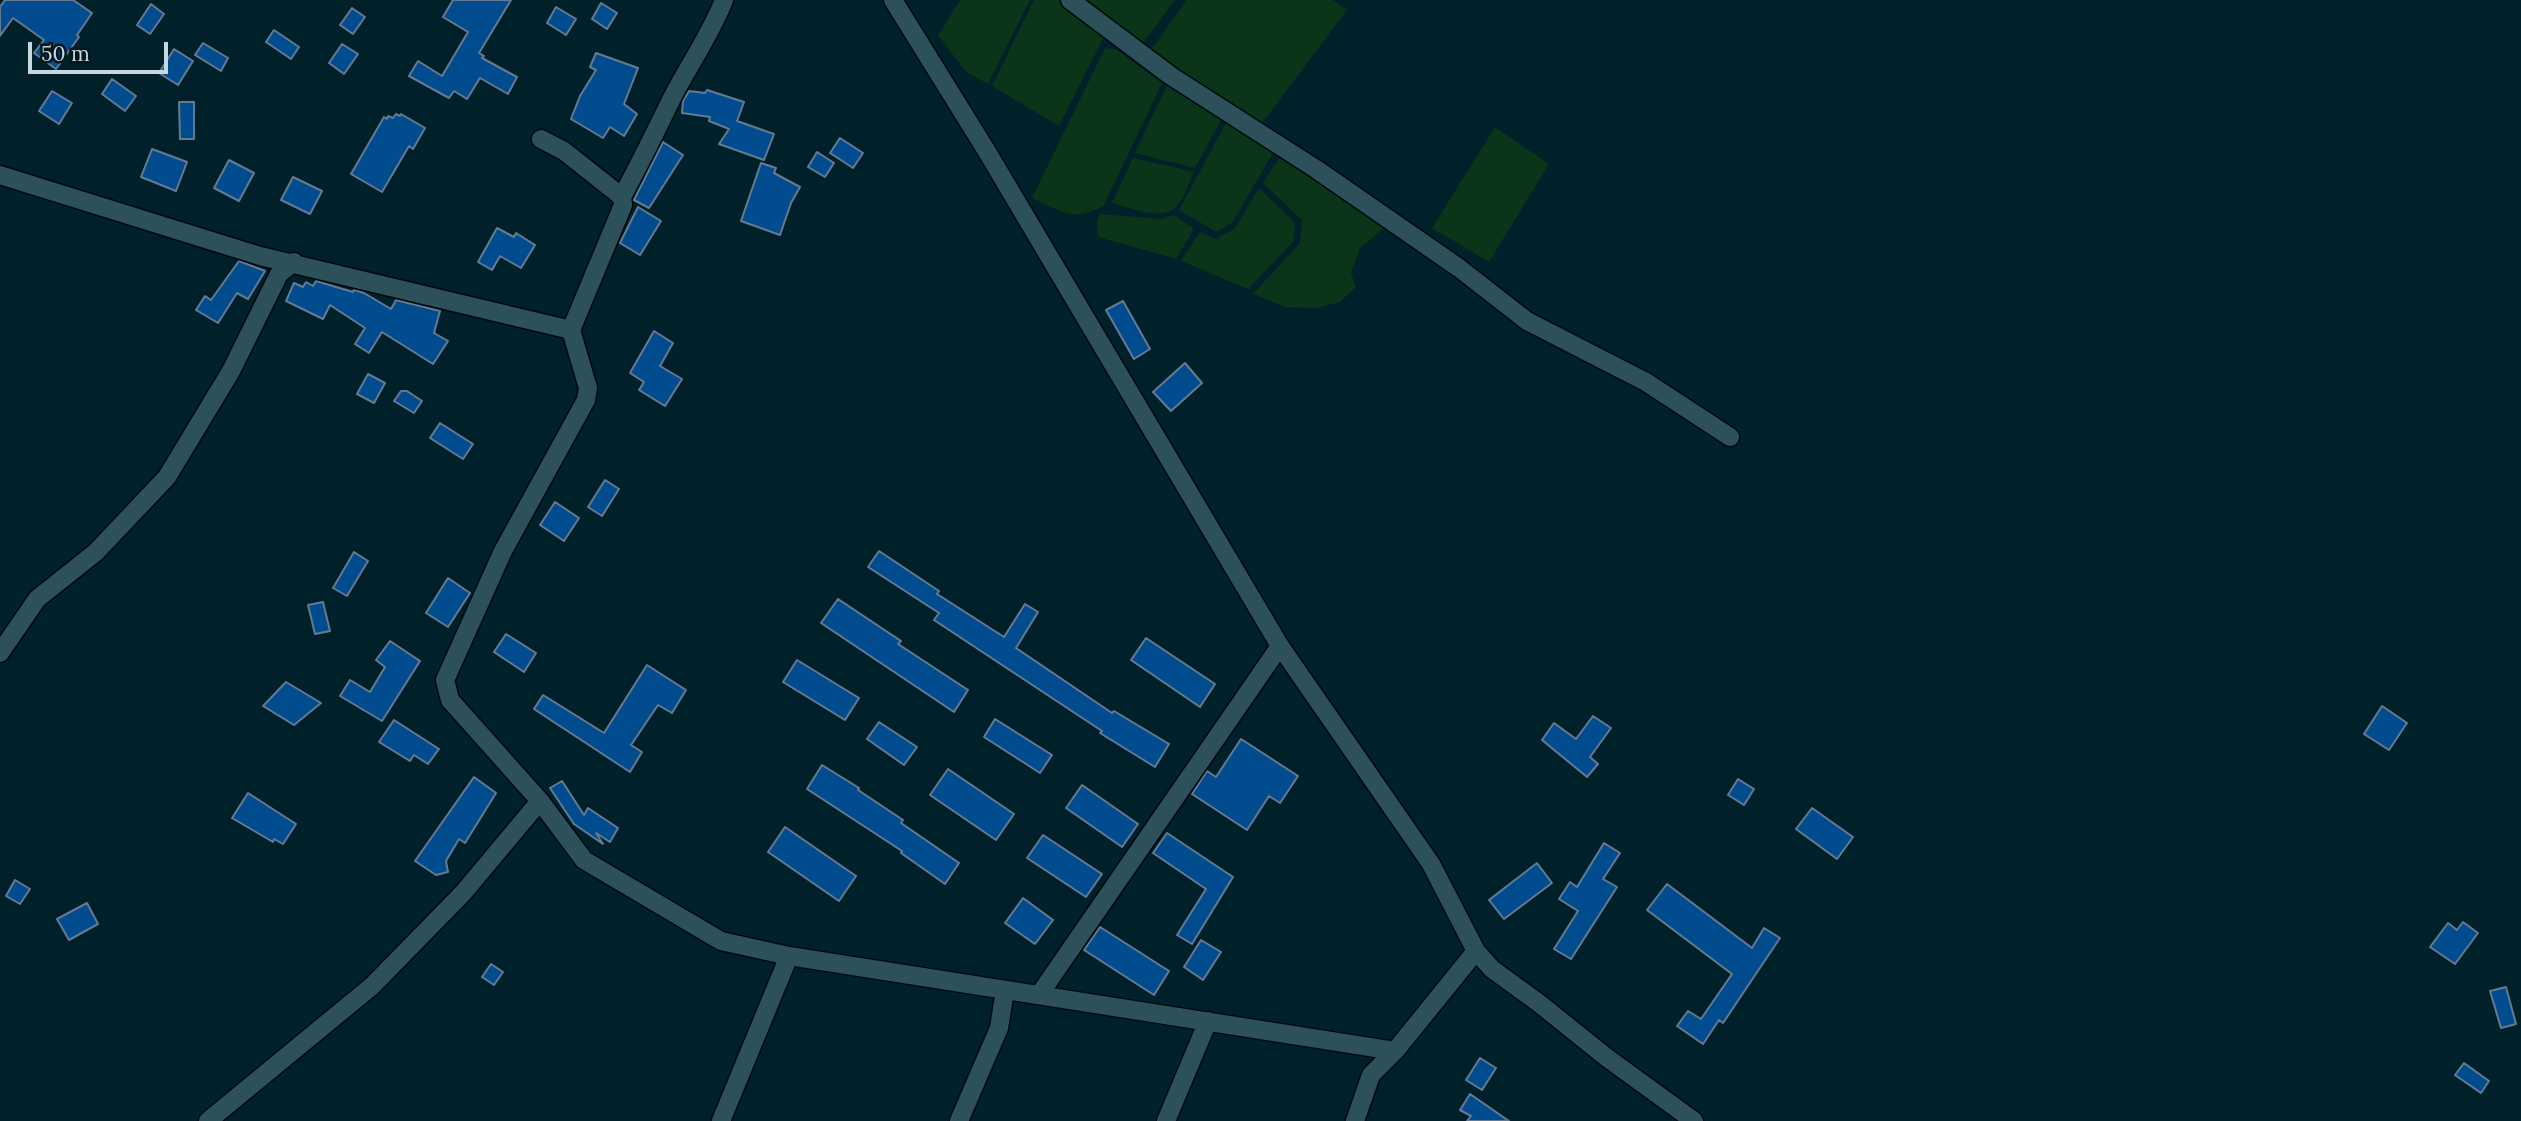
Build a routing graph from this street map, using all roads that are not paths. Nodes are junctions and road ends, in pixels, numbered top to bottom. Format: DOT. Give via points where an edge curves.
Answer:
graph roads {
  1 [pos="724,0"];
  2 [pos="893,0"];
  3 [pos="1070,0"];
  4 [pos="541,139"];
  5 [pos="0,174"];
  6 [pos="622,197"];
  7 [pos="294,262"];
  8 [pos="571,330"];
  9 [pos="1730,437"];
  10 [pos="1280,646"];
  11 [pos="0,653"];
  12 [pos="540,801"];
  13 [pos="1476,951"];
  14 [pos="789,956"];
  15 [pos="1004,989"];
  16 [pos="1039,995"];
  17 [pos="1208,1021"];
  18 [pos="1395,1051"];
  19 [pos="208,1121"];
  20 [pos="722,1121"];
  21 [pos="959,1121"];
  22 [pos="1166,1121"];
  23 [pos="1355,1121"];
  24 [pos="1694,1121"];
  1 -- 6 [label="street"];
  2 -- 10 [label="street"];
  3 -- 9 [label="street" via="1171,76 1317,169 1459,268 1527,321 1646,382"];
  4 -- 6 [label="street" via="564,151"];
  5 -- 7 [label="street" via="260,256"];
  6 -- 8 [label="street" via="623,205"];
  7 -- 8 [label="street"];
  7 -- 11 [label="street" via="279,274 231,371 167,477 96,552 37,599"];
  8 -- 12 [label="street" via="588,387 586,400 503,551 445,680 450,700"];
  10 -- 13 [label="street" via="1431,864"];
  10 -- 16 [label="street"];
  12 -- 14 [label="street" via="584,860 721,941"];
  12 -- 19 [label="street" via="463,893 372,986"];
  13 -- 18 [label="street"];
  13 -- 24 [label="street" via="1492,969 1606,1058"];
  14 -- 15 [label="street"];
  14 -- 20 [label="street"];
  15 -- 16 [label="street"];
  15 -- 21 [label="street" via="999,1028"];
  16 -- 17 [label="street"];
  17 -- 18 [label="street"];
  17 -- 22 [label="street"];
  18 -- 23 [label="street" via="1371,1075"];
}
